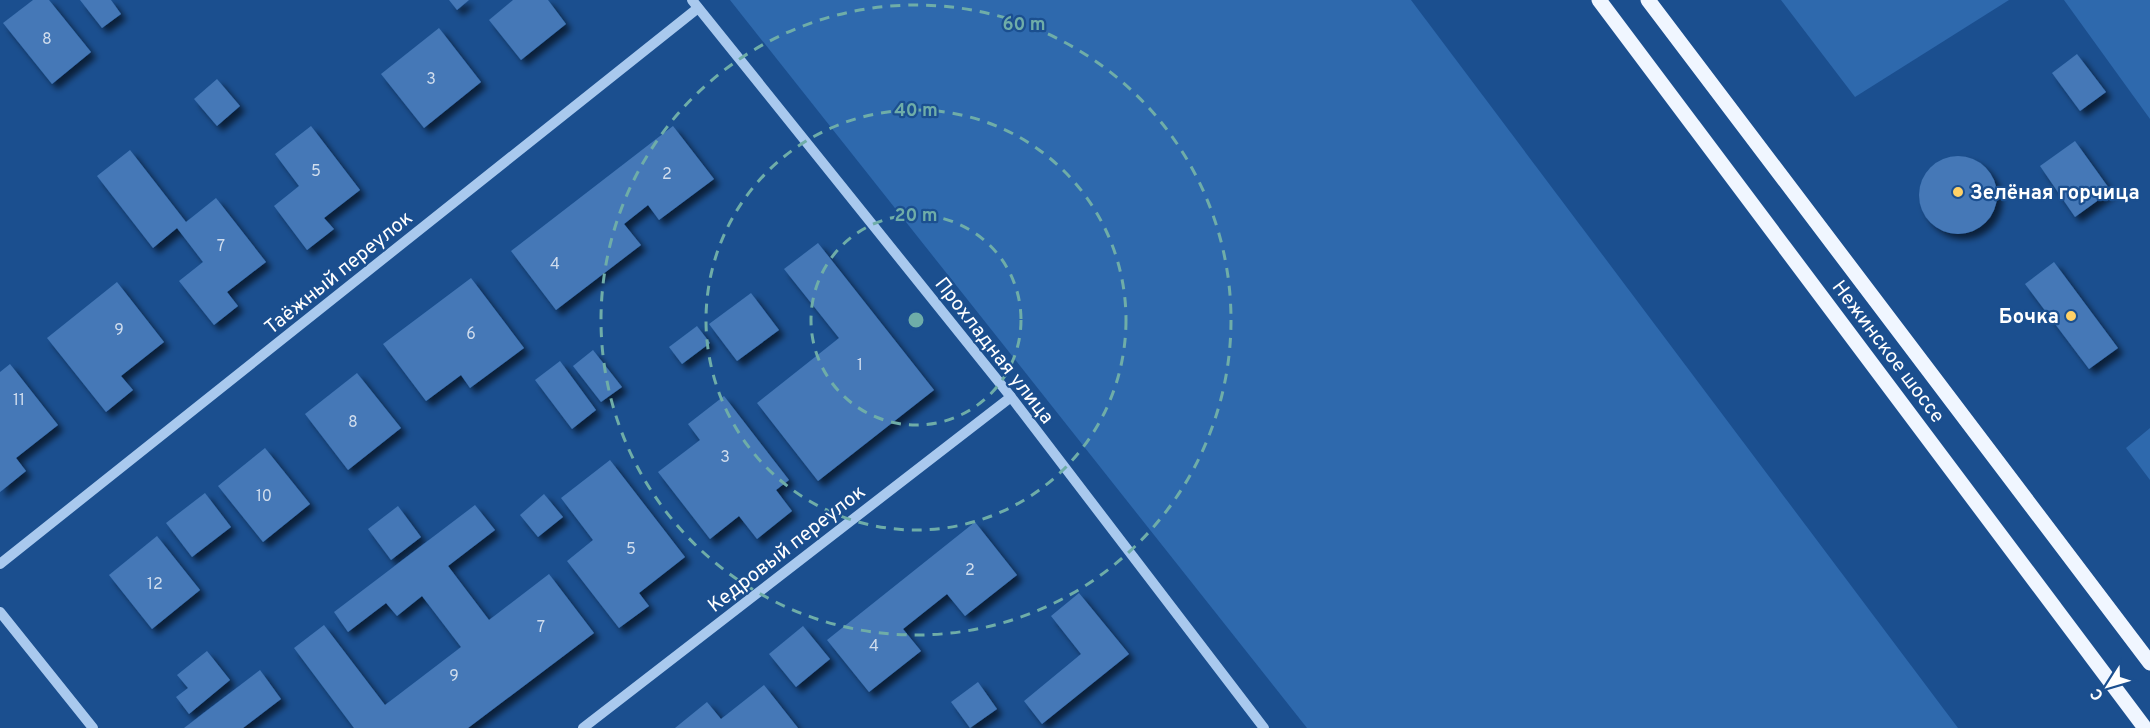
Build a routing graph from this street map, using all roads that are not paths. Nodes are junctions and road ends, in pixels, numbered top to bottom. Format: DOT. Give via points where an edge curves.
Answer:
graph roads {
  1 [pos="1599,0"];
  2 [pos="1648,0"];
  3 [pos="695,4"];
  4 [pos="1011,397"];
  5 [pos="0,564"];
  6 [pos="0,612"];
  7 [pos="2150,663"];
  8 [pos="93,728"];
  9 [pos="583,728"];
  10 [pos="1264,728"];
  11 [pos="2145,728"];
  1 -- 11 [label="main road, Нежинское шоссе"];
  2 -- 7 [label="main road, Нежинское шоссе"];
  3 -- 4 [label="street, Прохладная улица"];
  3 -- 5 [label="street, Таёжный переулок"];
  4 -- 9 [label="street, Кедровый переулок"];
  4 -- 10 [label="street, Прохладная улица"];
  6 -- 8 [label="street"];
}
